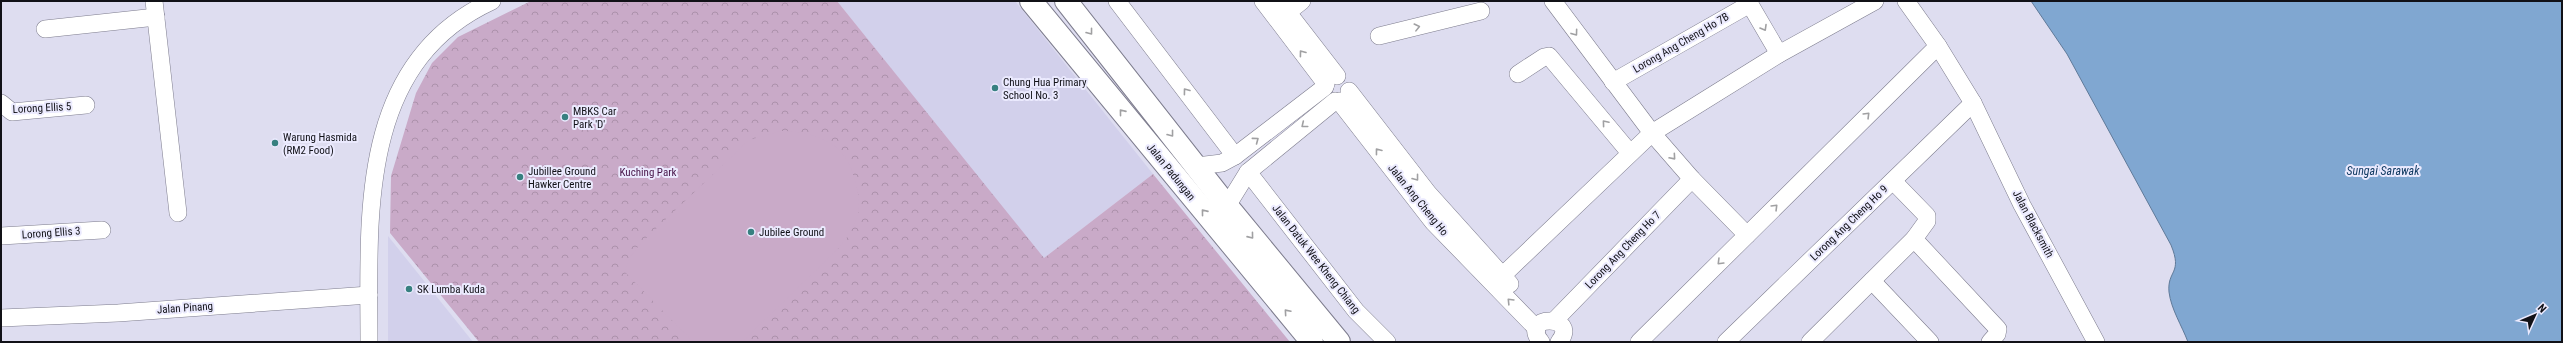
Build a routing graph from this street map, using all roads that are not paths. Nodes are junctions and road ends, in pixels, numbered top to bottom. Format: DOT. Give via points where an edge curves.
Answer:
graph roads {
  1 [pos="1031,1"];
  2 [pos="1066,1"];
  3 [pos="1117,1"];
  4 [pos="1263,1"];
  5 [pos="1302,1"];
  6 [pos="1552,1"];
  7 [pos="1875,1"];
  8 [pos="1906,1"];
  9 [pos="487,2"];
  10 [pos="1749,2"];
  11 [pos="1284,6"];
  12 [pos="155,9"];
  13 [pos="1481,13"];
  14 [pos="45,29"];
  15 [pos="1379,36"];
  16 [pos="1938,46"];
  17 [pos="1779,54"];
  18 [pos="1518,74"];
  19 [pos="1329,82"];
  20 [pos="1613,82"];
  21 [pos="1341,98"];
  22 [pos="1,103"];
  23 [pos="1974,104"];
  24 [pos="86,105"];
  25 [pos="1652,133"];
  26 [pos="1630,153"];
  27 [pos="1235,156"];
  28 [pos="1197,166"];
  29 [pos="1248,172"];
  30 [pos="1892,181"];
  31 [pos="1696,183"];
  32 [pos="1227,206"];
  33 [pos="178,213"];
  34 [pos="102,230"];
  35 [pos="1747,235"];
  36 [pos="1,236"];
  37 [pos="1914,239"];
  38 [pos="1502,276"];
  39 [pos="1872,281"];
  40 [pos="369,295"];
  41 [pos="1,318"];
  42 [pos="1550,334"];
  43 [pos="369,342"];
  44 [pos="1312,342"];
  45 [pos="1339,342"];
  46 [pos="1387,342"];
  47 [pos="1639,342"];
  48 [pos="1726,342"];
  49 [pos="1810,342"];
  50 [pos="1930,342"];
  51 [pos="1990,342"];
  52 [pos="2096,342"];
  44 -- 1 [label="main road, Jalan Padungan, one-way"];
  2 -- 28 [label="main road, Jalan Padungan, one-way"];
  27 -- 3 [label="street, one-way"];
  19 -- 4 [label="street, one-way"];
  5 -- 11 [label="street"];
  6 -- 20 [label="street, one-way"];
  7 -- 17 [label="street"];
  8 -- 16 [label="street, Jalan Blacksmith"];
  9 -- 40 [label="street" via="456,21 433,40 409,72 389,110 378,149 369,242"];
  10 -- 17 [label="street, one-way"];
  10 -- 20 [label="street, Lorong Ang Cheng Ho 7B"];
  11 -- 19 [label="street"];
  12 -- 14 [label="street"];
  12 -- 33 [label="street"];
  15 -- 13 [label="street, one-way"];
  16 -- 23 [label="street, Jalan Blacksmith"];
  35 -- 16 [label="street, one-way"];
  17 -- 25 [label="street"];
  26 -- 18 [label="street, one-way" via="1549,56"];
  19 -- 21 [label="street" via="1345,80"];
  27 -- 19 [label="street, one-way"];
  20 -- 25 [label="street"];
  21 -- 29 [label="street, one-way"];
  21 -- 38 [label="street, Jalan Ang Cheng Ho, one-way"];
  42 -- 21 [label="street, Jalan Ang Cheng Ho, one-way" via="1433,222"];
  22 -- 24 [label="street, Lorong Ellis 5" via="12,112"];
  23 -- 30 [label="street, Lorong Ang Cheng Ho 9"];
  23 -- 52 [label="street, Jalan Blacksmith" via="2022,205"];
  25 -- 26 [label="street"];
  25 -- 31 [label="street, one-way"];
  26 -- 38 [label="street"];
  27 -- 28 [label="street" via="1222,163"];
  28 -- 32 [label="main road, Jalan Padungan"];
  29 -- 32 [label="street"];
  29 -- 46 [label="street, Jalan Datuk Wee Kheng Chiang" via="1356,311"];
  30 -- 37 [label="street" via="1928,216"];
  30 -- 48 [label="street, Lorong Ang Cheng Ho 9"];
  31 -- 35 [label="street"];
  31 -- 42 [label="street, Lorong Ang Cheng Ho 7"];
  32 -- 45 [label="main road, Jalan Padungan, one-way"];
  34 -- 36 [label="street, Lorong Ellis 3"];
  35 -- 47 [label="street, one-way"];
  37 -- 39 [label="street"];
  37 -- 51 [label="street" via="1998,329"];
  38 -- 42 [label="street, Jalan Ang Cheng Ho"];
  39 -- 49 [label="street"];
  39 -- 50 [label="street"];
  40 -- 41 [label="street, Jalan Pinang" via="118,313"];
  40 -- 43 [label="street"];
}
